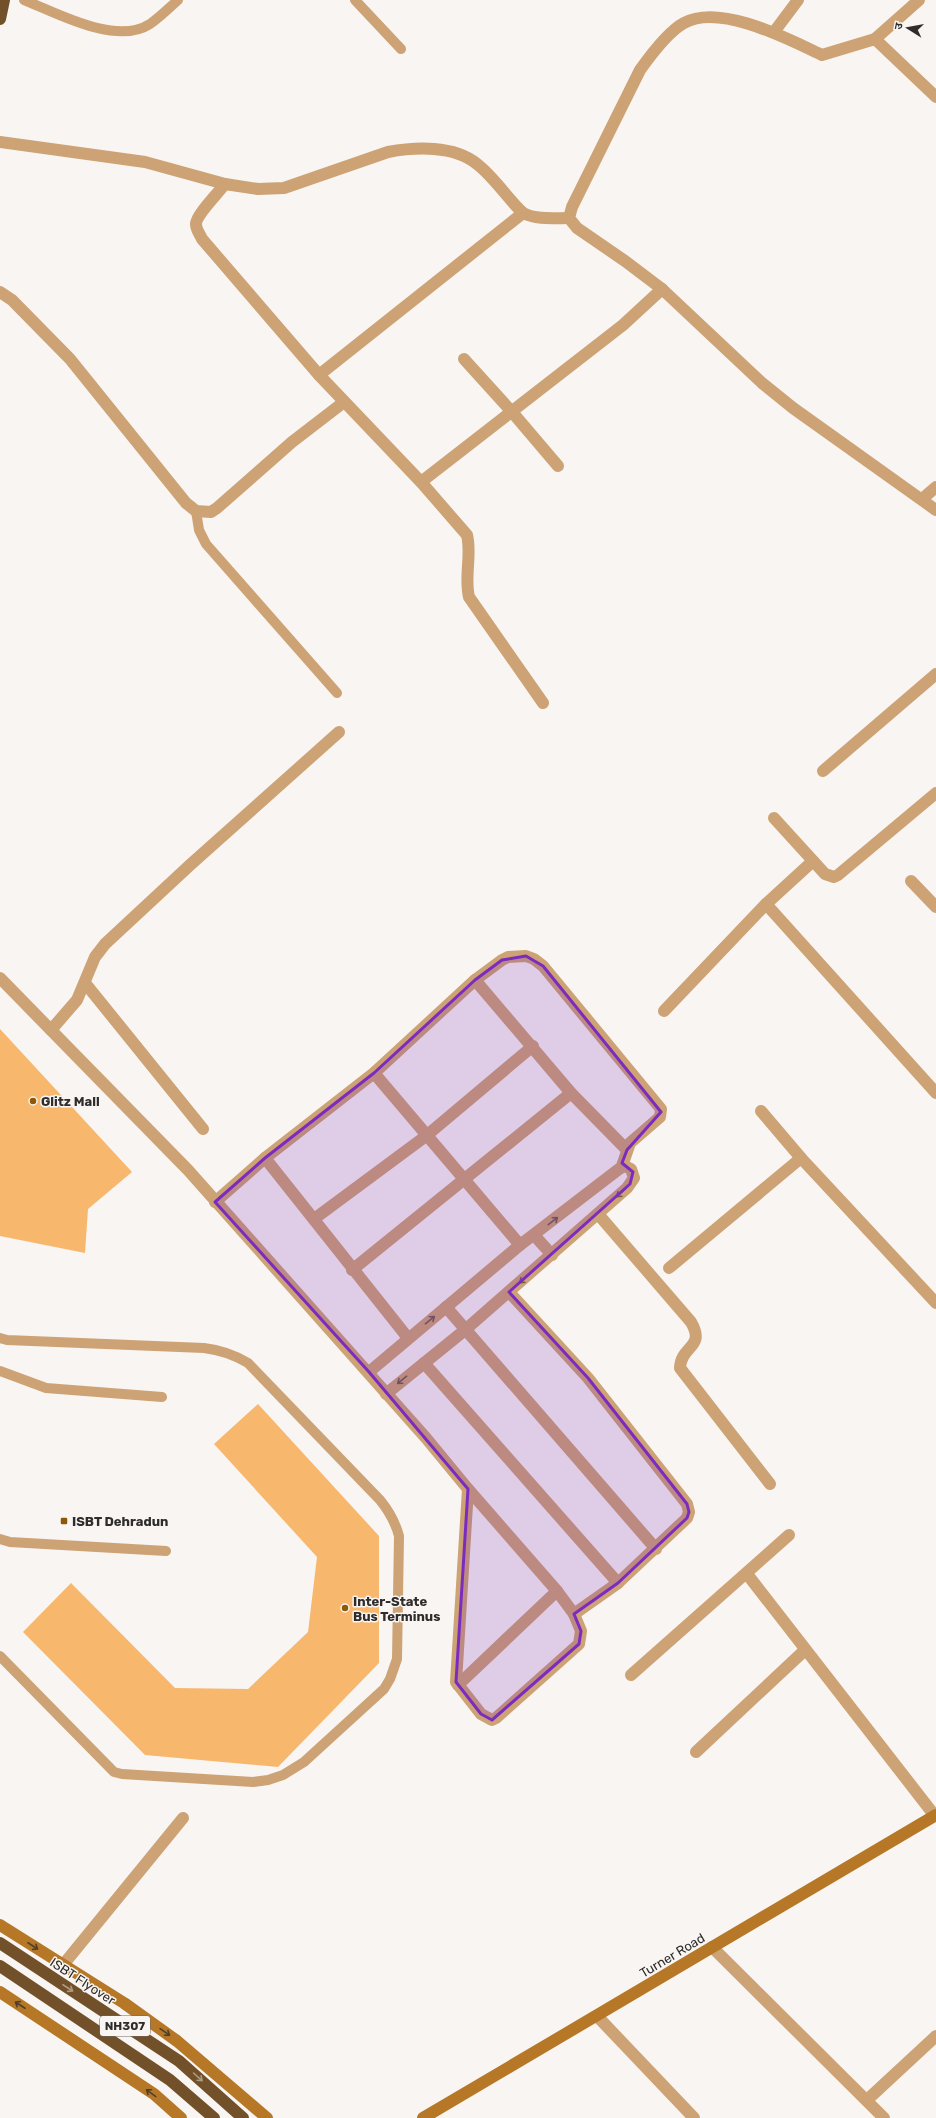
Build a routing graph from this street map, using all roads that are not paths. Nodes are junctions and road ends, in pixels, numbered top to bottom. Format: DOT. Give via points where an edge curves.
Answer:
graph roads {
  1 [pos="4,0"];
  2 [pos="24,0"];
  3 [pos="178,0"];
  4 [pos="355,0"];
  5 [pos="798,0"];
  6 [pos="919,0"];
  7 [pos="0,19"];
  8 [pos="774,32"];
  9 [pos="875,38"];
  10 [pos="401,49"];
  11 [pos="936,97"];
  12 [pos="0,142"];
  13 [pos="225,184"];
  14 [pos="523,213"];
  15 [pos="569,218"];
  16 [pos="662,289"];
  17 [pos="0,292"];
  18 [pos="464,359"];
  19 [pos="319,375"];
  20 [pos="344,402"];
  21 [pos="512,412"];
  22 [pos="558,466"];
  23 [pos="421,482"];
  24 [pos="936,487"];
  25 [pos="922,499"];
  26 [pos="936,510"];
  27 [pos="196,511"];
  28 [pos="936,674"];
  29 [pos="337,693"];
  30 [pos="544,703"];
  31 [pos="339,732"];
  32 [pos="823,771"];
  33 [pos="936,793"];
  34 [pos="774,818"];
  35 [pos="813,861"];
  36 [pos="911,881"];
  37 [pos="766,904"];
  38 [pos="936,907"];
  39 [pos="0,978"];
  40 [pos="475,980"];
  41 [pos="85,983"];
  42 [pos="664,1011"];
  43 [pos="51,1030"];
  44 [pos="533,1046"];
  45 [pos="374,1073"];
  46 [pos="571,1093"];
  47 [pos="936,1093"];
  48 [pos="761,1111"];
  49 [pos="203,1129"];
  50 [pos="426,1136"];
  51 [pos="627,1150"];
  52 [pos="265,1158"];
  53 [pos="802,1158"];
  54 [pos="622,1166"];
  55 [pos="463,1180"];
  56 [pos="216,1202"];
  57 [pos="598,1214"];
  58 [pos="314,1219"];
  59 [pos="534,1235"];
  60 [pos="520,1245"];
  61 [pos="552,1255"];
  62 [pos="669,1268"];
  63 [pos="352,1270"];
  64 [pos="509,1292"];
  65 [pos="936,1303"];
  66 [pos="446,1307"];
  67 [pos="465,1330"];
  68 [pos="0,1338"];
  69 [pos="408,1338"];
  70 [pos="424,1363"];
  71 [pos="0,1371"];
  72 [pos="369,1372"];
  73 [pos="386,1394"];
  74 [pos="162,1397"];
  75 [pos="770,1484"];
  76 [pos="468,1489"];
  77 [pos="789,1535"];
  78 [pos="0,1539"];
  79 [pos="656,1549"];
  80 [pos="166,1551"];
  81 [pos="747,1574"];
  82 [pos="618,1583"];
  83 [pos="557,1591"];
  84 [pos="574,1614"];
  85 [pos="805,1650"];
  86 [pos="0,1656"];
  87 [pos="631,1675"];
  88 [pos="458,1685"];
  89 [pos="696,1752"];
  90 [pos="936,1816"];
  91 [pos="183,1818"];
  92 [pos="0,1925"];
  93 [pos="0,1943"];
  94 [pos="712,1947"];
  95 [pos="62,1965"];
  96 [pos="0,1966"];
  97 [pos="0,1992"];
  98 [pos="597,2016"];
  99 [pos="936,2036"];
  100 [pos="868,2100"];
  101 [pos="181,2118"];
  102 [pos="214,2118"];
  103 [pos="243,2118"];
  104 [pos="267,2118"];
  105 [pos="423,2118"];
  106 [pos="694,2118"];
  107 [pos="884,2118"];
  1 -- 7 [label="highway"];
  2 -- 3 [label="lane" via="95,28 123,32 149,24"];
  4 -- 10 [label="lane"];
  5 -- 8 [label="street"];
  6 -- 9 [label="street"];
  8 -- 9 [label="street" via="822,55"];
  8 -- 15 [label="street" via="710,16 684,23 677,28 640,70 572,207"];
  9 -- 11 [label="street"];
  12 -- 13 [label="street" via="145,162"];
  13 -- 14 [label="street" via="247,188 284,188 388,152 437,150 468,158 478,164"];
  13 -- 19 [label="street" via="198,217 197,230"];
  14 -- 15 [label="street" via="546,219"];
  14 -- 19 [label="street"];
  15 -- 16 [label="street" via="577,228"];
  16 -- 21 [label="street" via="622,325"];
  16 -- 25 [label="street" via="780,398"];
  17 -- 27 [label="street" via="12,300 70,359 186,503"];
  18 -- 21 [label="street"];
  19 -- 20 [label="street"];
  20 -- 23 [label="street"];
  20 -- 27 [label="street" via="292,442 217,508 211,512"];
  21 -- 22 [label="street"];
  21 -- 23 [label="street"];
  23 -- 30 [label="street" via="467,535 469,597"];
  24 -- 25 [label="street"];
  25 -- 26 [label="street"];
  27 -- 29 [label="lane" via="199,530 206,544"];
  28 -- 32 [label="street"];
  31 -- 41 [label="street" via="105,944 96,957"];
  33 -- 35 [label="street" via="838,876 825,874"];
  34 -- 35 [label="street"];
  35 -- 37 [label="street"];
  36 -- 38 [label="street"];
  37 -- 42 [label="street"];
  37 -- 47 [label="street"];
  39 -- 43 [label="street"];
  40 -- 44 [label="street"];
  40 -- 45 [label="street"];
  40 -- 51 [label="street" via="508,957 526,956 543,966 661,1109 660,1117 636,1137"];
  41 -- 43 [label="street" via="71,1008"];
  41 -- 49 [label="street"];
  43 -- 56 [label="street"];
  44 -- 46 [label="street"];
  44 -- 50 [label="street"];
  45 -- 50 [label="street"];
  45 -- 52 [label="street"];
  46 -- 51 [label="street"];
  46 -- 55 [label="street"];
  48 -- 53 [label="street"];
  50 -- 55 [label="street"];
  50 -- 58 [label="street"];
  51 -- 54 [label="street"];
  52 -- 56 [label="street"];
  52 -- 58 [label="street"];
  53 -- 62 [label="street"];
  53 -- 65 [label="street"];
  54 -- 57 [label="street, one-way" via="631,1169 634,1178 627,1188"];
  59 -- 54 [label="street, one-way"];
  55 -- 60 [label="street"];
  55 -- 63 [label="street"];
  56 -- 72 [label="street"];
  57 -- 61 [label="street"];
  57 -- 75 [label="street" via="691,1322 697,1336 696,1342 680,1361 680,1368"];
  58 -- 63 [label="street"];
  59 -- 60 [label="street"];
  59 -- 61 [label="street"];
  60 -- 66 [label="street"];
  61 -- 64 [label="street, one-way"];
  63 -- 69 [label="street"];
  64 -- 67 [label="street"];
  64 -- 79 [label="street" via="588,1378 687,1504 687,1518"];
  66 -- 67 [label="street"];
  69 -- 66 [label="street, one-way"];
  67 -- 70 [label="street"];
  67 -- 79 [label="street"];
  68 -- 86 [label="lane" via="220,1349 235,1355 248,1363 380,1500 393,1518 398,1536 397,1659 390,1679 375,1699 304,1762 283,1775 268,1780 253,1782 114,1772"];
  69 -- 72 [label="street"];
  70 -- 73 [label="street, one-way"];
  70 -- 82 [label="street"];
  71 -- 74 [label="lane" via="46,1388"];
  72 -- 73 [label="street"];
  73 -- 76 [label="street"];
  76 -- 83 [label="street"];
  76 -- 88 [label="street" via="456,1674"];
  77 -- 81 [label="street"];
  78 -- 80 [label="lane" via="10,1542"];
  79 -- 82 [label="street"];
  81 -- 85 [label="street"];
  81 -- 87 [label="street"];
  82 -- 84 [label="street"];
  83 -- 84 [label="street"];
  83 -- 88 [label="street"];
  84 -- 88 [label="street" via="581,1631 579,1644 496,1718 486,1718"];
  85 -- 89 [label="street"];
  85 -- 90 [label="street"];
  90 -- 94 [label="main road, Turner Road"];
  91 -- 95 [label="street"];
  92 -- 95 [label="main road, one-way"];
  93 -- 103 [label="highway, ISBT Flyover / NH307, one-way" via="179,2061"];
  94 -- 98 [label="main road, Turner Road"];
  94 -- 100 [label="street"];
  95 -- 104 [label="main road, one-way" via="124,2003 177,2041"];
  96 -- 102 [label="highway, NH307" via="170,2080"];
  101 -- 97 [label="main road, one-way" via="154,2094"];
  98 -- 105 [label="main road, Turner Road"];
  98 -- 106 [label="street"];
  99 -- 100 [label="street"];
  100 -- 107 [label="street"];
}
